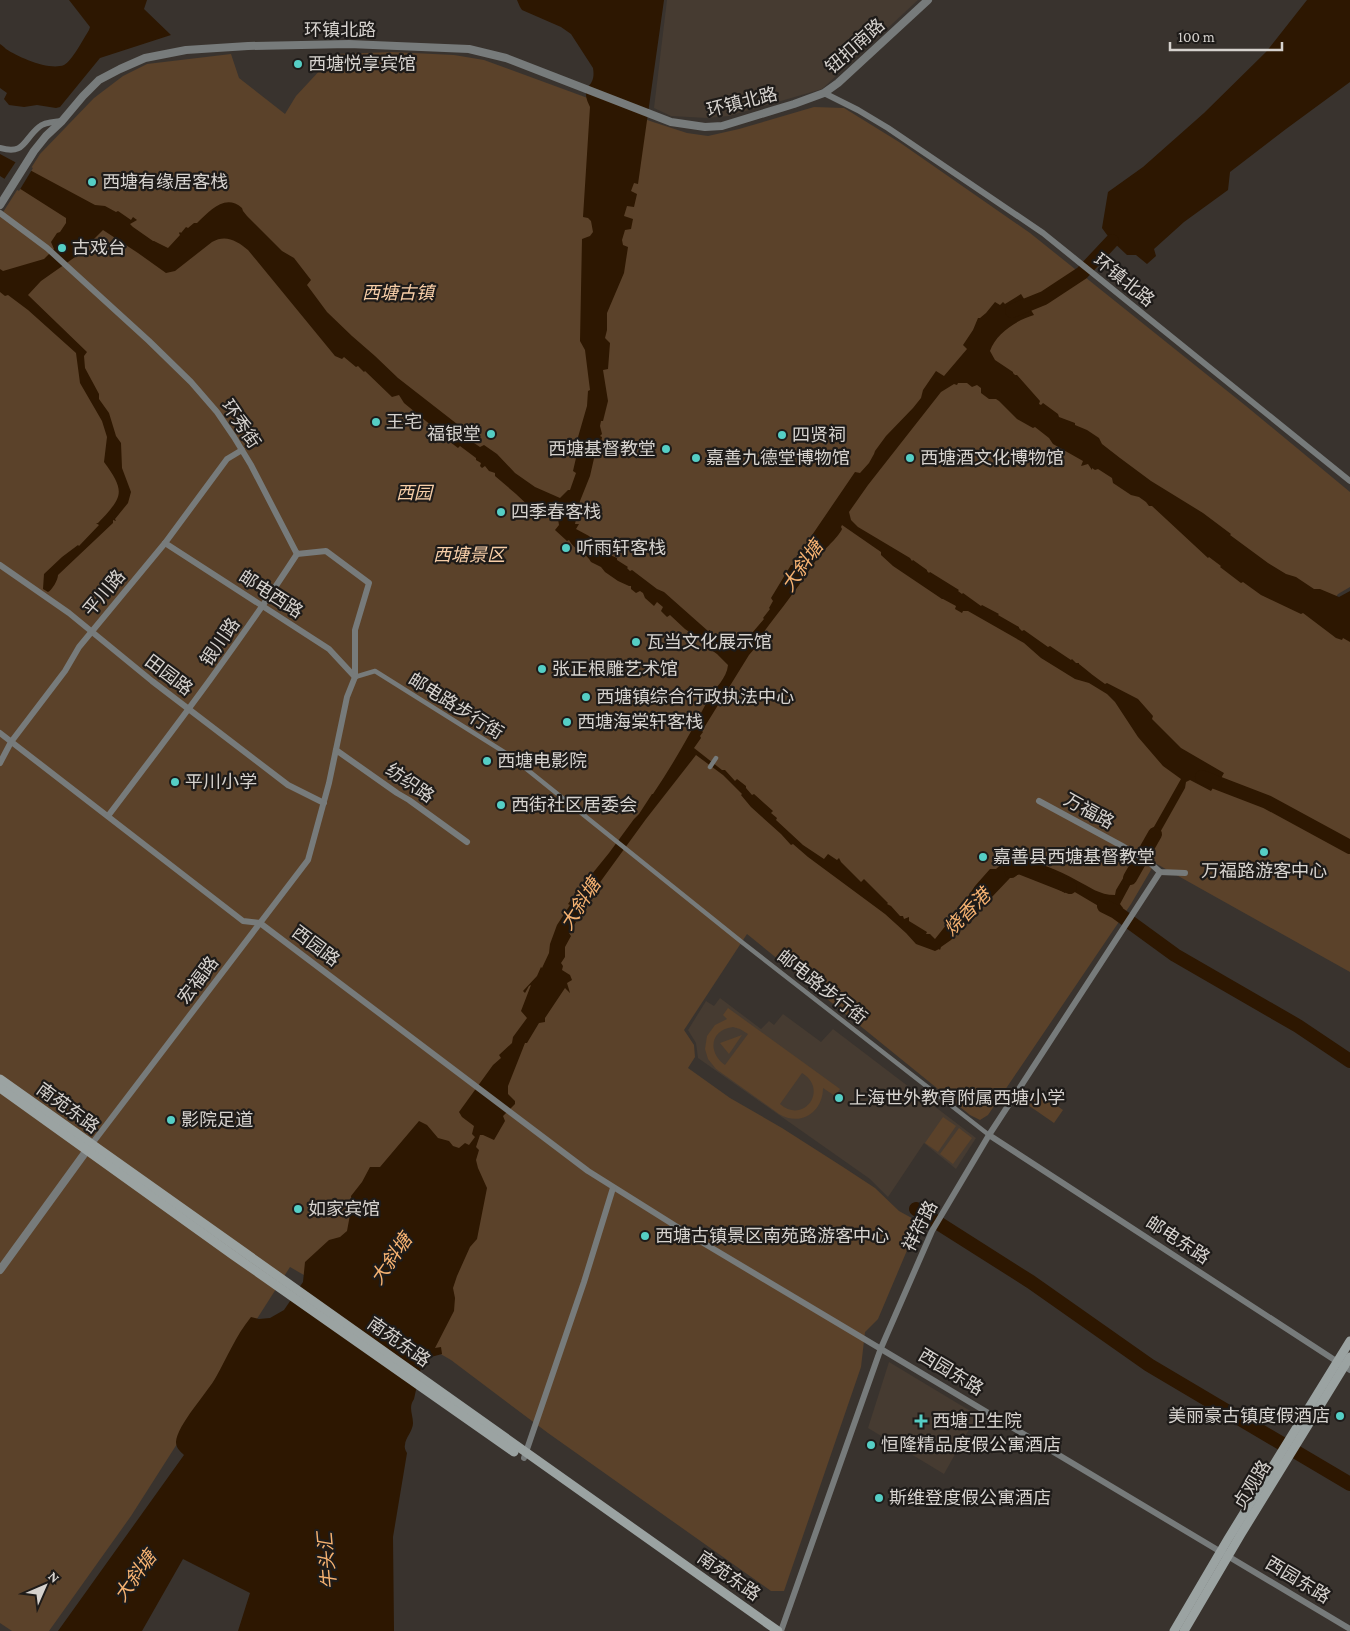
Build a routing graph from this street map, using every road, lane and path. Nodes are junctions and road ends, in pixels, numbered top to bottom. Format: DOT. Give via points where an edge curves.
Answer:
graph roads {
  1 [pos="928,0"];
  2 [pos="824,93"];
  3 [pos="62,121"];
  4 [pos="0,148"];
  5 [pos="0,205"];
  6 [pos="0,213"];
  7 [pos="242,450"];
  8 [pos="1350,481"];
  9 [pos="165,542"];
  10 [pos="297,554"];
  11 [pos="0,565"];
  12 [pos="263,606"];
  13 [pos="92,632"];
  14 [pos="355,677"];
  15 [pos="189,709"];
  16 [pos="0,733"];
  17 [pos="11,742"];
  18 [pos="336,750"];
  19 [pos="716,758"];
  20 [pos="0,763"];
  21 [pos="710,767"];
  22 [pos="1039,801"];
  23 [pos="324,803"];
  24 [pos="108,816"];
  25 [pos="467,842"];
  26 [pos="1160,872"];
  27 [pos="1184,873"];
  28 [pos="260,923"];
  29 [pos="0,1079"];
  30 [pos="0,1088"];
  31 [pos="989,1135"];
  32 [pos="89,1148"];
  33 [pos="614,1188"];
  34 [pos="0,1270"];
  35 [pos="1350,1341"];
  36 [pos="881,1348"];
  37 [pos="1350,1357"];
  38 [pos="1344,1366"];
  39 [pos="524,1456"];
  40 [pos="1274,1472"];
  41 [pos="1224,1553"];
  42 [pos="1350,1629"];
  43 [pos="769,1631"];
  44 [pos="779,1631"];
  45 [pos="1174,1631"];
  46 [pos="1184,1631"];
  1 -- 2 [label="street, 钮扣南路"];
  2 -- 3 [label="street, 环镇北路" via="722,126 705,127 672,122 506,58 469,48 349,44 248,46 186,50 145,58 99,80"];
  2 -- 8 [label="street, 环镇北路" via="888,128 1037,229"];
  3 -- 4 [label="street" via="40,126 22,147 13,150"];
  3 -- 5 [label="street, 环镇北路" via="34,151"];
  6 -- 7 [label="street, 环秀街" via="46,248 191,382 217,412"];
  7 -- 9 [label="street, 平川路" via="227,459"];
  7 -- 10 [label="street, 环秀街"];
  9 -- 12 [label="street, 邮电西路"];
  9 -- 13 [label="street, 平川路"];
  10 -- 12 [label="street, 银川路"];
  10 -- 14 [label="street" via="326,551 369,583 355,630"];
  11 -- 13 [label="street, 田园路"];
  12 -- 14 [label="street, 邮电西路" via="328,649"];
  12 -- 15 [label="street, 银川路"];
  13 -- 15 [label="street, 田园路"];
  13 -- 17 [label="street, 平川路"];
  14 -- 18 [label="street, 宏福路" via="347,697"];
  14 -- 31 [label="street, 邮电路步行街" via="375,671 509,755"];
  15 -- 23 [label="street, 田园路" via="288,785"];
  15 -- 24 [label="street, 银川路"];
  16 -- 17 [label="street, 西园路"];
  17 -- 20 [label="street, 平川路"];
  17 -- 24 [label="street, 西园路"];
  18 -- 23 [label="street, 宏福路"];
  18 -- 25 [label="street, 纺织路"];
  19 -- 21 [label="street"];
  22 -- 26 [label="street, 万福路" via="1124,847"];
  23 -- 28 [label="street, 宏福路" via="308,860"];
  24 -- 28 [label="street, 西园路" via="244,921"];
  26 -- 27 [label="street"];
  26 -- 31 [label="street, 祥符路"];
  28 -- 32 [label="street, 宏福路"];
  28 -- 33 [label="street, 西园路"];
  29 -- 32 [label="main road, 南苑东路"];
  30 -- 32 [label="main road, 南苑东路"];
  31 -- 36 [label="street, 祥符路" via="932,1231"];
  31 -- 38 [label="street, 邮电东路"];
  32 -- 34 [label="street, 宏福路"];
  32 -- 39 [label="main road, 南苑东路"];
  33 -- 36 [label="street, 西园东路"];
  33 -- 39 [label="street"];
  35 -- 38 [label="main road"];
  36 -- 41 [label="street, 西园东路"];
  36 -- 44 [label="street, 祥符路"];
  37 -- 38 [label="main road"];
  38 -- 40 [label="main road"];
  39 -- 43 [label="main road, 南苑东路"];
  39 -- 44 [label="main road, 南苑东路"];
  40 -- 41 [label="main road, 贞观路"];
  40 -- 41 [label="main road, 贞观路" via="1235,1528"];
  41 -- 42 [label="street, 西园东路"];
  41 -- 45 [label="main road, 贞观路"];
  41 -- 46 [label="main road, 贞观路"];
}
